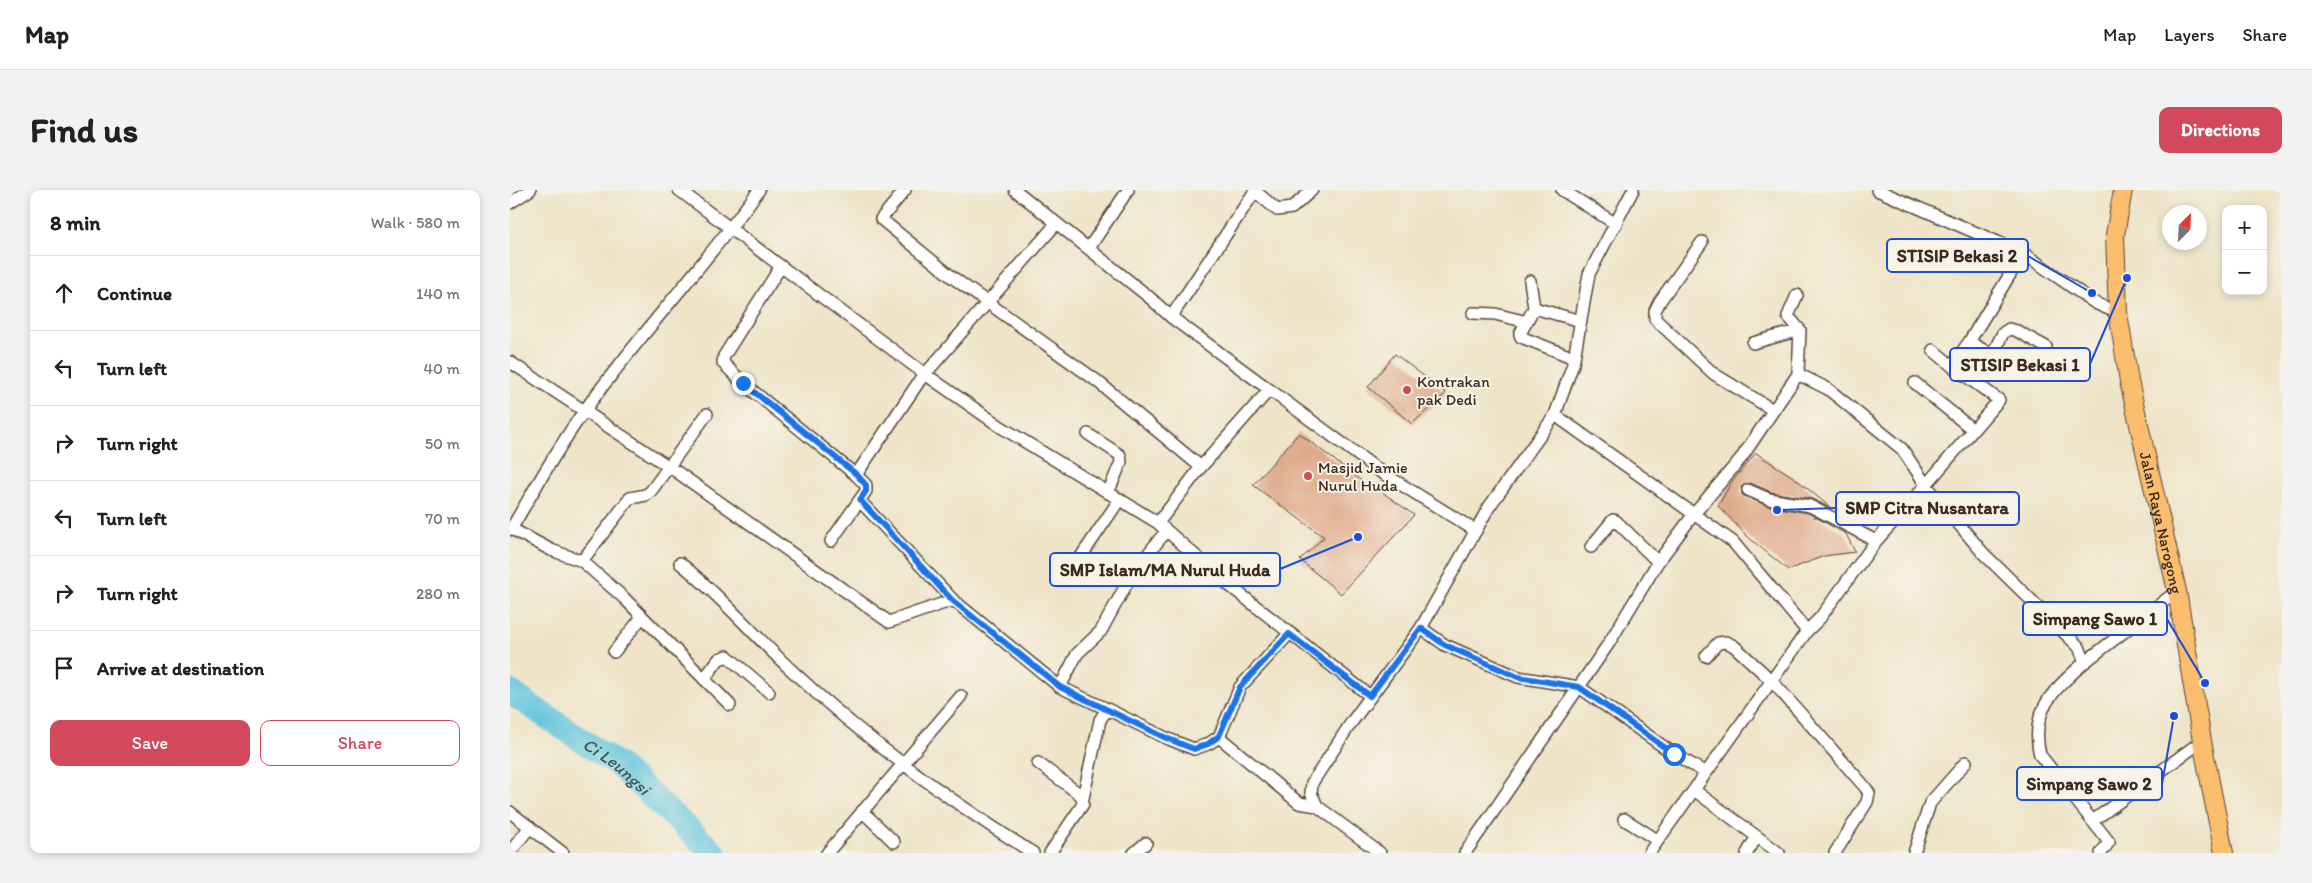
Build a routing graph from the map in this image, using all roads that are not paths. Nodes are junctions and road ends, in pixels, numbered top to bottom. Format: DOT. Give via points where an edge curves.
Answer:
graph roads {
  1 [pos="530,190"];
  2 [pos="679,190"];
  3 [pos="759,190"];
  4 [pos="905,190"];
  5 [pos="1015,190"];
  6 [pos="1128,190"];
  7 [pos="1312,190"];
  8 [pos="1562,190"];
  9 [pos="1633,190"];
  10 [pos="1878,190"];
  11 [pos="2123,190"];
  12 [pos="1254,191"];
  13 [pos="512,199"];
  14 [pos="1056,224"];
  15 [pos="1616,224"];
  16 [pos="731,229"];
  17 [pos="1702,242"];
  18 [pos="1088,248"];
  19 [pos="2023,253"];
  20 [pos="782,266"];
  21 [pos="1530,281"];
  22 [pos="1797,294"];
  23 [pos="986,302"];
  24 [pos="1534,308"];
  25 [pos="2118,312"];
  26 [pos="1474,313"];
  27 [pos="1170,318"];
  28 [pos="1527,322"];
  29 [pos="1581,322"];
  30 [pos="1800,330"];
  31 [pos="1969,342"];
  32 [pos="1753,343"];
  33 [pos="2046,346"];
  34 [pos="1933,350"];
  35 [pos="1992,355"];
  36 [pos="1574,358"];
  37 [pos="510,362"];
  38 [pos="1952,366"];
  39 [pos="2016,368"];
  40 [pos="925,374"];
  41 [pos="1798,374"];
  42 [pos="1914,383"];
  43 [pos="1269,390"];
  44 [pos="584,410"];
  45 [pos="1773,410"];
  46 [pos="707,414"];
  47 [pos="1555,415"];
  48 [pos="1972,429"];
  49 [pos="1088,434"];
  50 [pos="669,467"];
  51 [pos="1201,467"];
  52 [pos="856,474"];
  53 [pos="1926,485"];
  54 [pos="1748,490"];
  55 [pos="1108,493"];
  56 [pos="860,500"];
  57 [pos="1120,500"];
  58 [pos="1694,514"];
  59 [pos="1162,527"];
  60 [pos="510,529"];
  61 [pos="1476,531"];
  62 [pos="831,541"];
  63 [pos="1876,541"];
  64 [pos="1591,547"];
  65 [pos="1080,558"];
  66 [pos="582,561"];
  67 [pos="1658,562"];
  68 [pos="680,563"];
  69 [pos="2177,591"];
  70 [pos="952,600"];
  71 [pos="642,617"];
  72 [pos="1421,628"];
  73 [pos="1807,631"];
  74 [pos="1289,634"];
  75 [pos="614,652"];
  76 [pos="1706,656"];
  77 [pos="2085,662"];
  78 [pos="704,679"];
  79 [pos="1772,681"];
  80 [pos="1060,687"];
  81 [pos="1579,687"];
  82 [pos="769,692"];
  83 [pos="961,696"];
  84 [pos="1370,696"];
  85 [pos="730,705"];
  86 [pos="1107,709"];
  87 [pos="1219,736"];
  88 [pos="2202,741"];
  89 [pos="1966,762"];
  90 [pos="903,763"];
  91 [pos="1038,763"];
  92 [pos="1706,773"];
  93 [pos="1694,790"];
  94 [pos="1083,798"];
  95 [pos="1317,806"];
  96 [pos="862,811"];
  97 [pos="510,812"];
  98 [pos="1624,819"];
  99 [pos="2094,820"];
  100 [pos="530,827"];
  101 [pos="1756,838"];
  102 [pos="1657,840"];
  103 [pos="894,842"];
  104 [pos="1146,843"];
  105 [pos="510,852"];
  106 [pos="1917,852"];
  107 [pos="562,853"];
  108 [pos="827,853"];
  109 [pos="1033,853"];
  110 [pos="1050,853"];
  111 [pos="1134,853"];
  112 [pos="1380,853"];
  113 [pos="1465,853"];
  114 [pos="1649,853"];
  115 [pos="1747,853"];
  116 [pos="1779,853"];
  117 [pos="1835,853"];
  118 [pos="2100,853"];
  119 [pos="2224,853"];
  1 -- 13 [label="street"];
  2 -- 16 [label="street"];
  3 -- 16 [label="street"];
  4 -- 23 [label="street" via="881,219"];
  5 -- 14 [label="street"];
  6 -- 18 [label="street"];
  7 -- 12 [label="street" via="1292,208 1277,210"];
  8 -- 15 [label="street"];
  9 -- 15 [label="street"];
  10 -- 19 [label="street"];
  11 -- 25 [label="main road, Jalan Raya Narogong" via="2115,235"];
  12 -- 27 [label="street"];
  14 -- 18 [label="street"];
  14 -- 23 [label="street"];
  15 -- 29 [label="street" via="1589,274"];
  16 -- 20 [label="street"];
  16 -- 44 [label="street"];
  17 -- 45 [label="street" via="1660,301 1655,319 1714,374"];
  18 -- 27 [label="street"];
  19 -- 25 [label="street" via="2095,303"];
  19 -- 31 [label="street"];
  20 -- 40 [label="street"];
  20 -- 52 [label="street" via="724,356 723,363 743,383"];
  21 -- 24 [label="street"];
  22 -- 30 [label="street" via="1788,316"];
  23 -- 40 [label="street"];
  23 -- 51 [label="street" via="1097,381"];
  24 -- 28 [label="street"];
  24 -- 29 [label="street"];
  25 -- 69 [label="main road, Jalan Raya Narogong" via="2128,381"];
  26 -- 28 [label="street" via="1495,314"];
  27 -- 43 [label="street"];
  28 -- 36 [label="street" via="1521,337"];
  29 -- 36 [label="street"];
  30 -- 32 [label="street"];
  30 -- 41 [label="street"];
  31 -- 35 [label="street"];
  31 -- 38 [label="street"];
  33 -- 35 [label="street" via="2009,329 2003,333"];
  34 -- 38 [label="street"];
  35 -- 39 [label="street"];
  36 -- 47 [label="street"];
  37 -- 44 [label="street"];
  38 -- 48 [label="street" via="1999,400"];
  40 -- 52 [label="street"];
  40 -- 55 [label="street" via="1001,427"];
  41 -- 45 [label="street"];
  41 -- 53 [label="street" via="1828,389 1902,449"];
  42 -- 48 [label="street"];
  43 -- 51 [label="street"];
  43 -- 61 [label="street" via="1381,472"];
  44 -- 50 [label="street"];
  44 -- 60 [label="street"];
  45 -- 58 [label="street" via="1742,457"];
  46 -- 50 [label="street"];
  47 -- 58 [label="street"];
  47 -- 61 [label="street" via="1502,488"];
  48 -- 53 [label="street"];
  49 -- 55 [label="street" via="1120,455 1121,462"];
  50 -- 66 [label="street" via="649,493 630,498"];
  50 -- 70 [label="street" via="889,622"];
  51 -- 59 [label="street"];
  52 -- 56 [label="street" via="866,485"];
  53 -- 63 [label="street"];
  53 -- 77 [label="street" via="1983,553 2079,647"];
  54 -- 63 [label="street" via="1770,499 1810,506"];
  55 -- 57 [label="street"];
  56 -- 62 [label="street"];
  56 -- 70 [label="street"];
  57 -- 59 [label="street"];
  57 -- 65 [label="street"];
  58 -- 67 [label="street"];
  58 -- 73 [label="street" via="1733,542"];
  59 -- 74 [label="street"];
  59 -- 80 [label="street" via="1101,630 1077,654"];
  60 -- 66 [label="street" via="551,550"];
  61 -- 72 [label="street"];
  63 -- 73 [label="street"];
  64 -- 67 [label="street" via="1613,520"];
  66 -- 71 [label="street"];
  67 -- 81 [label="street"];
  68 -- 90 [label="street" via="707,585 789,668"];
  69 -- 77 [label="street"];
  69 -- 88 [label="main road, Jalan Raya Narogong"];
  70 -- 80 [label="street"];
  71 -- 75 [label="street"];
  71 -- 78 [label="street"];
  72 -- 81 [label="street" via="1445,645 1518,677"];
  72 -- 84 [label="street"];
  73 -- 79 [label="street"];
  74 -- 84 [label="street"];
  74 -- 87 [label="street" via="1240,687"];
  76 -- 79 [label="street" via="1718,643 1726,642"];
  77 -- 99 [label="street" via="2054,691 2037,723 2036,739 2040,755"];
  78 -- 82 [label="street" via="719,659 727,656"];
  78 -- 85 [label="street"];
  79 -- 92 [label="street"];
  79 -- 117 [label="street" via="1869,793 1867,802"];
  80 -- 86 [label="street"];
  81 -- 92 [label="street"];
  81 -- 113 [label="street"];
  83 -- 90 [label="street"];
  84 -- 95 [label="street" via="1312,783 1310,793"];
  86 -- 87 [label="street" via="1194,749"];
  86 -- 94 [label="street" via="1100,720"];
  87 -- 95 [label="street" via="1300,803"];
  88 -- 99 [label="street"];
  88 -- 119 [label="main road, Jalan Raya Narogong"];
  89 -- 106 [label="street" via="1930,803"];
  90 -- 96 [label="street"];
  90 -- 109 [label="street" via="984,823"];
  91 -- 94 [label="street"];
  92 -- 93 [label="street"];
  93 -- 101 [label="street"];
  93 -- 102 [label="street"];
  94 -- 110 [label="street" via="1083,804"];
  95 -- 112 [label="street"];
  96 -- 103 [label="street"];
  96 -- 108 [label="street"];
  97 -- 100 [label="street"];
  98 -- 102 [label="street"];
  99 -- 118 [label="street" via="2110,842"];
  100 -- 105 [label="street"];
  100 -- 107 [label="street"];
  101 -- 115 [label="street"];
  101 -- 116 [label="street"];
  102 -- 114 [label="street"];
  104 -- 111 [label="street"];
}
